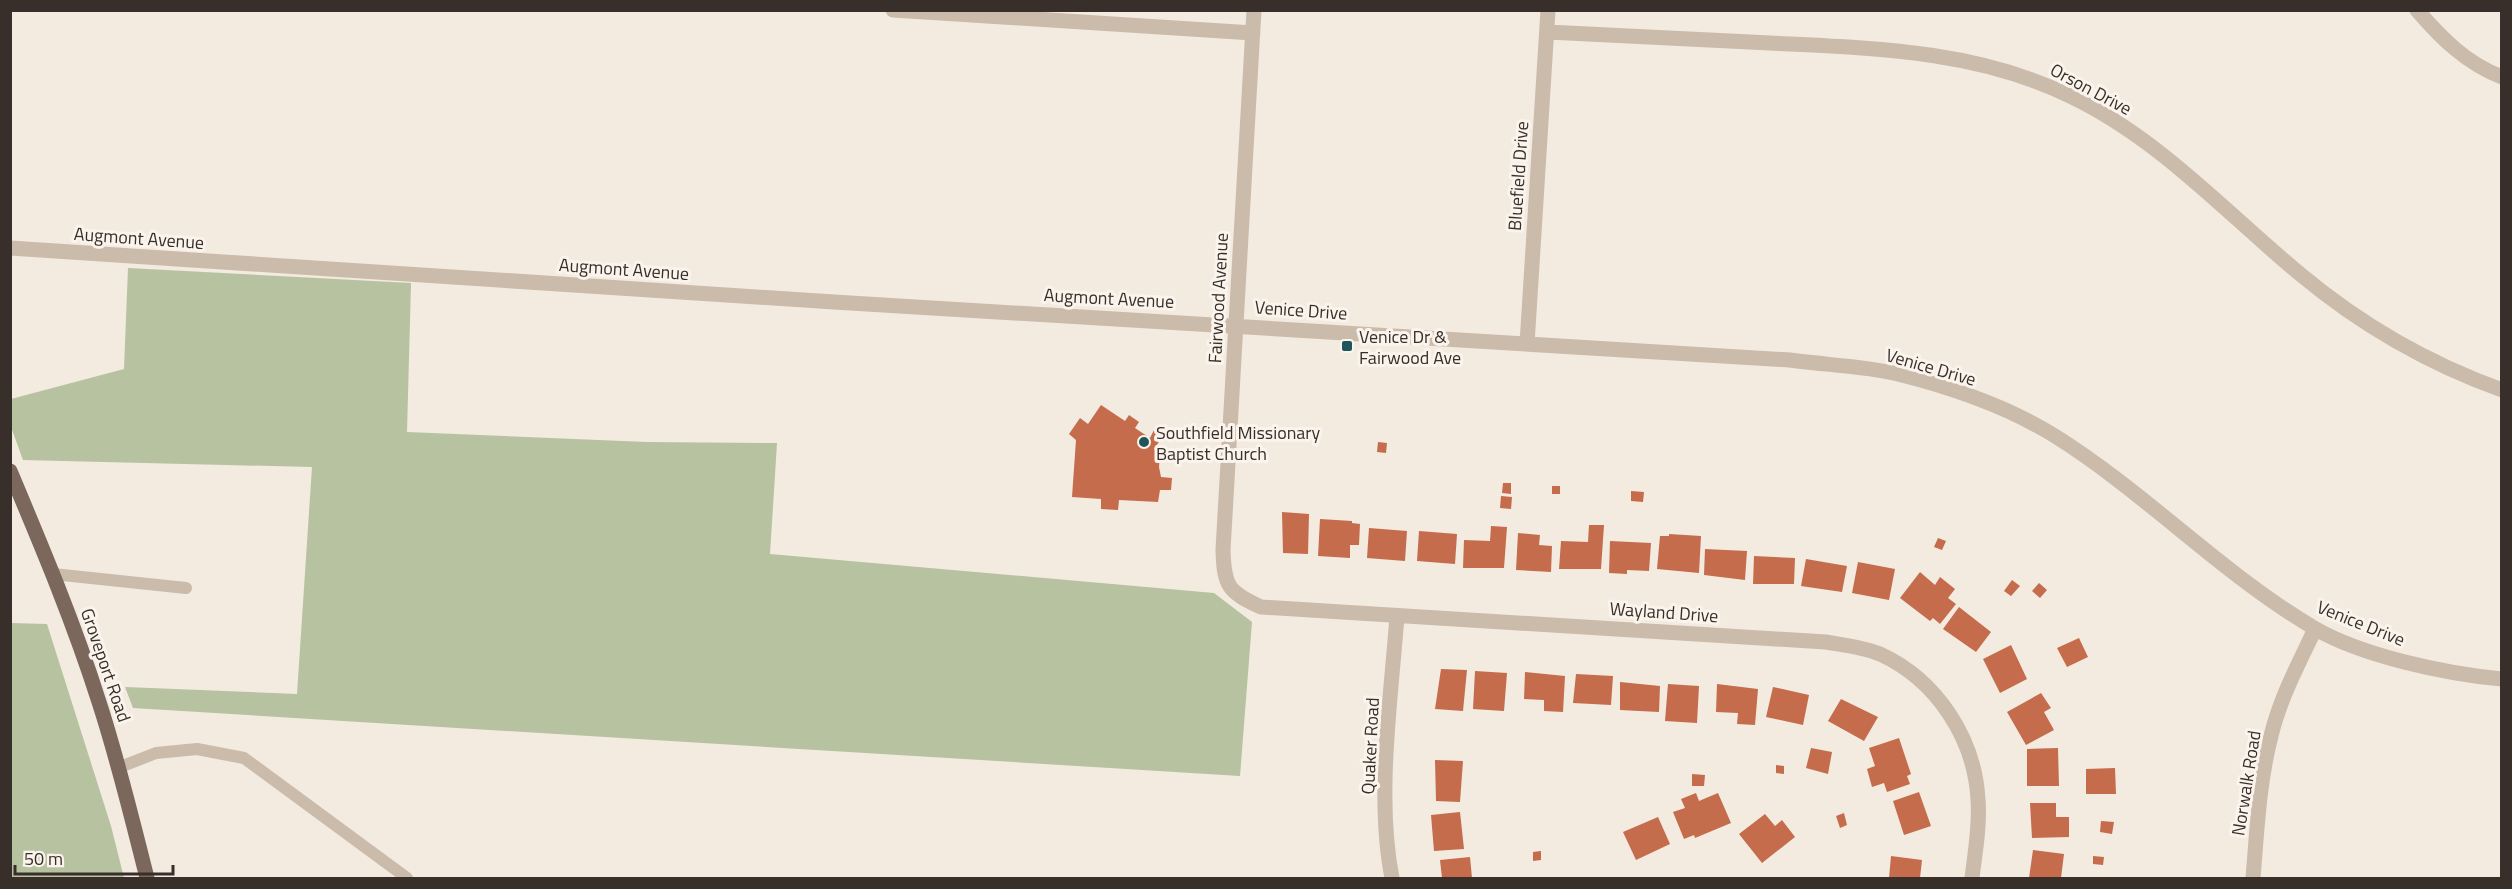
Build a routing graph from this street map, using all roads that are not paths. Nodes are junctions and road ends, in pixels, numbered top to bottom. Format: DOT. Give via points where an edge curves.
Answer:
graph roads {
  1 [pos="894,10"];
  2 [pos="1254,10"];
  3 [pos="1548,10"];
  4 [pos="2417,10"];
  5 [pos="1547,32"];
  6 [pos="1253,33"];
  7 [pos="2502,77"];
  8 [pos="10,248"];
  9 [pos="1236,325"];
  10 [pos="1527,344"];
  11 [pos="2502,390"];
  12 [pos="10,471"];
  13 [pos="53,574"];
  14 [pos="1229,587"];
  15 [pos="186,588"];
  16 [pos="1397,615"];
  17 [pos="2315,629"];
  18 [pos="2502,679"];
  19 [pos="120,767"];
  20 [pos="147,879"];
  21 [pos="407,879"];
  22 [pos="1392,879"];
  23 [pos="1972,879"];
  24 [pos="2253,879"];
  1 -- 6 [label="street"];
  2 -- 6 [label="street, Fairwood Avenue"];
  3 -- 5 [label="street, Bluefield Drive"];
  4 -- 7 [label="street" via="2454,49"];
  5 -- 10 [label="street, Bluefield Drive"];
  5 -- 11 [label="street, Orson Drive" via="1890,48 1960,59 2029,79 2071,96 2171,160 2300,274 2396,343 2455,373"];
  6 -- 9 [label="street, Fairwood Avenue"];
  8 -- 9 [label="street, Augmont Avenue"];
  9 -- 10 [label="street, Venice Drive"];
  9 -- 14 [label="street, Fairwood Avenue" via="1223,550 1223,576"];
  10 -- 17 [label="street, Venice Drive" via="1790,360 1897,374 1951,390 2053,435 2108,473 2234,574"];
  12 -- 13 [label="main road, Groveport Road"];
  13 -- 15 [label="lane"];
  13 -- 19 [label="main road, Groveport Road"];
  14 -- 16 [label="street, Wayland Drive" via="1238,597 1261,607"];
  16 -- 22 [label="street, Quaker Road" via="1385,790"];
  16 -- 23 [label="street, Wayland Drive" via="1826,642 1878,653 1923,684 1957,726 1975,770 1978,802"];
  17 -- 18 [label="street, Venice Drive" via="2424,667"];
  17 -- 24 [label="street, Norwalk Road" via="2271,734"];
  19 -- 20 [label="main road, Groveport Road"];
  19 -- 21 [label="lane" via="156,753 197,749 244,758"];
}
